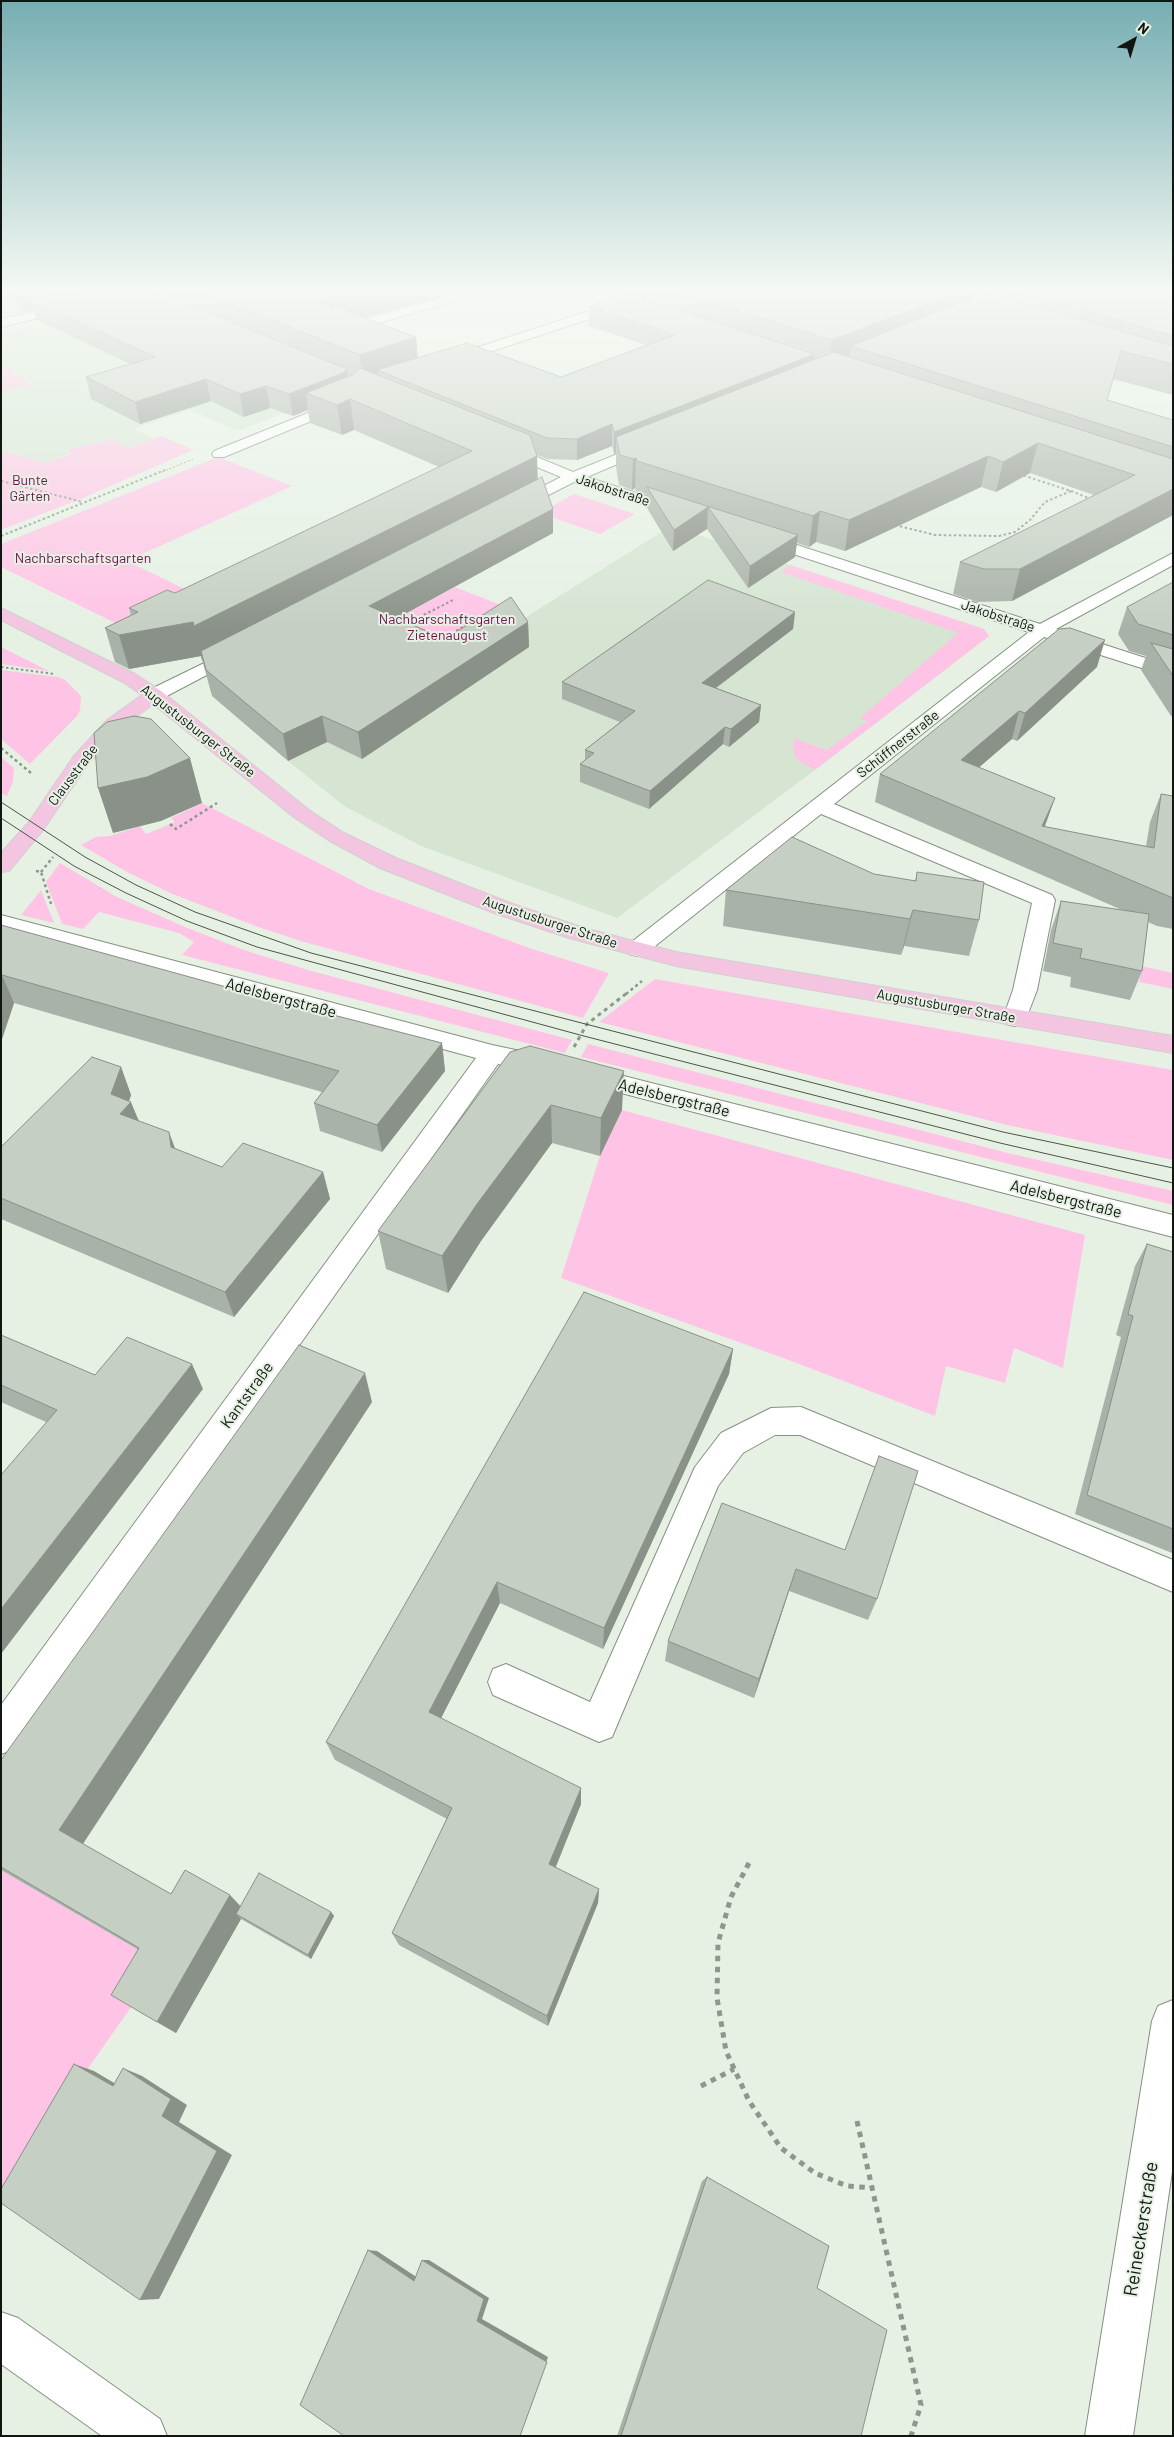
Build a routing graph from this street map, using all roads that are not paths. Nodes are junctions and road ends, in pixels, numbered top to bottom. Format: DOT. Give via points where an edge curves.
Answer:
graph roads {
  1 [pos="341,404"];
  2 [pos="659,442"];
  3 [pos="493,444"];
  4 [pos="219,454"];
  5 [pos="573,477"];
  6 [pos="502,513"];
  7 [pos="693,516"];
  8 [pos="748,534"];
  9 [pos="1173,558"];
  10 [pos="1,613"];
  11 [pos="1042,630"];
  12 [pos="256,642"];
  13 [pos="1173,673"];
  14 [pos="154,695"];
  15 [pos="820,806"];
  16 [pos="2,865"];
  17 [pos="1,922"];
  18 [pos="637,949"];
  19 [pos="1015,1018"];
  20 [pos="1173,1045"];
  21 [pos="492,1054"];
  22 [pos="1173,1226"];
  23 [pos="1173,1576"];
  24 [pos="506,1682"];
  25 [pos="1,1736"];
  26 [pos="1173,2021"];
  27 [pos="1,2335"];
  28 [pos="143,2436"];
  29 [pos="1109,2436"];
  1 -- 4 [label="street"];
  2 -- 5 [label="street"];
  3 -- 5 [label="street, Jakobstraße"];
  5 -- 6 [label="street"];
  5 -- 7 [label="street, Jakobstraße"];
  8 -- 11 [label="street, Jakobstraße"];
  9 -- 11 [label="street, Schüffnerstraße"];
  10 -- 14 [label="main road, Augustusburger Straße" via="111,668"];
  11 -- 13 [label="street, Jakobstraße"];
  11 -- 15 [label="street, Schüffnerstraße"];
  12 -- 14 [label="street"];
  14 -- 16 [label="main road, Clausstraße" via="114,724 81,760 36,826"];
  14 -- 18 [label="main road, Augustusburger Straße" via="302,814 337,837 388,863 502,908"];
  15 -- 18 [label="street, Schüffnerstraße"];
  15 -- 19 [label="street" via="1044,900 1025,990"];
  17 -- 21 [label="street, Adelsbergstraße"];
  18 -- 19 [label="main road, Augustusburger Straße" via="676,959"];
  19 -- 20 [label="main road, Augustusburger Straße"];
  21 -- 22 [label="street, Adelsbergstraße"];
  21 -- 25 [label="street, Kantstraße"];
  23 -- 24 [label="street" via="801,1421 771,1422 732,1443 706,1477 599,1724"];
  26 -- 29 [label="street, Reineckerstraße"];
  27 -- 28 [label="street"];
}
